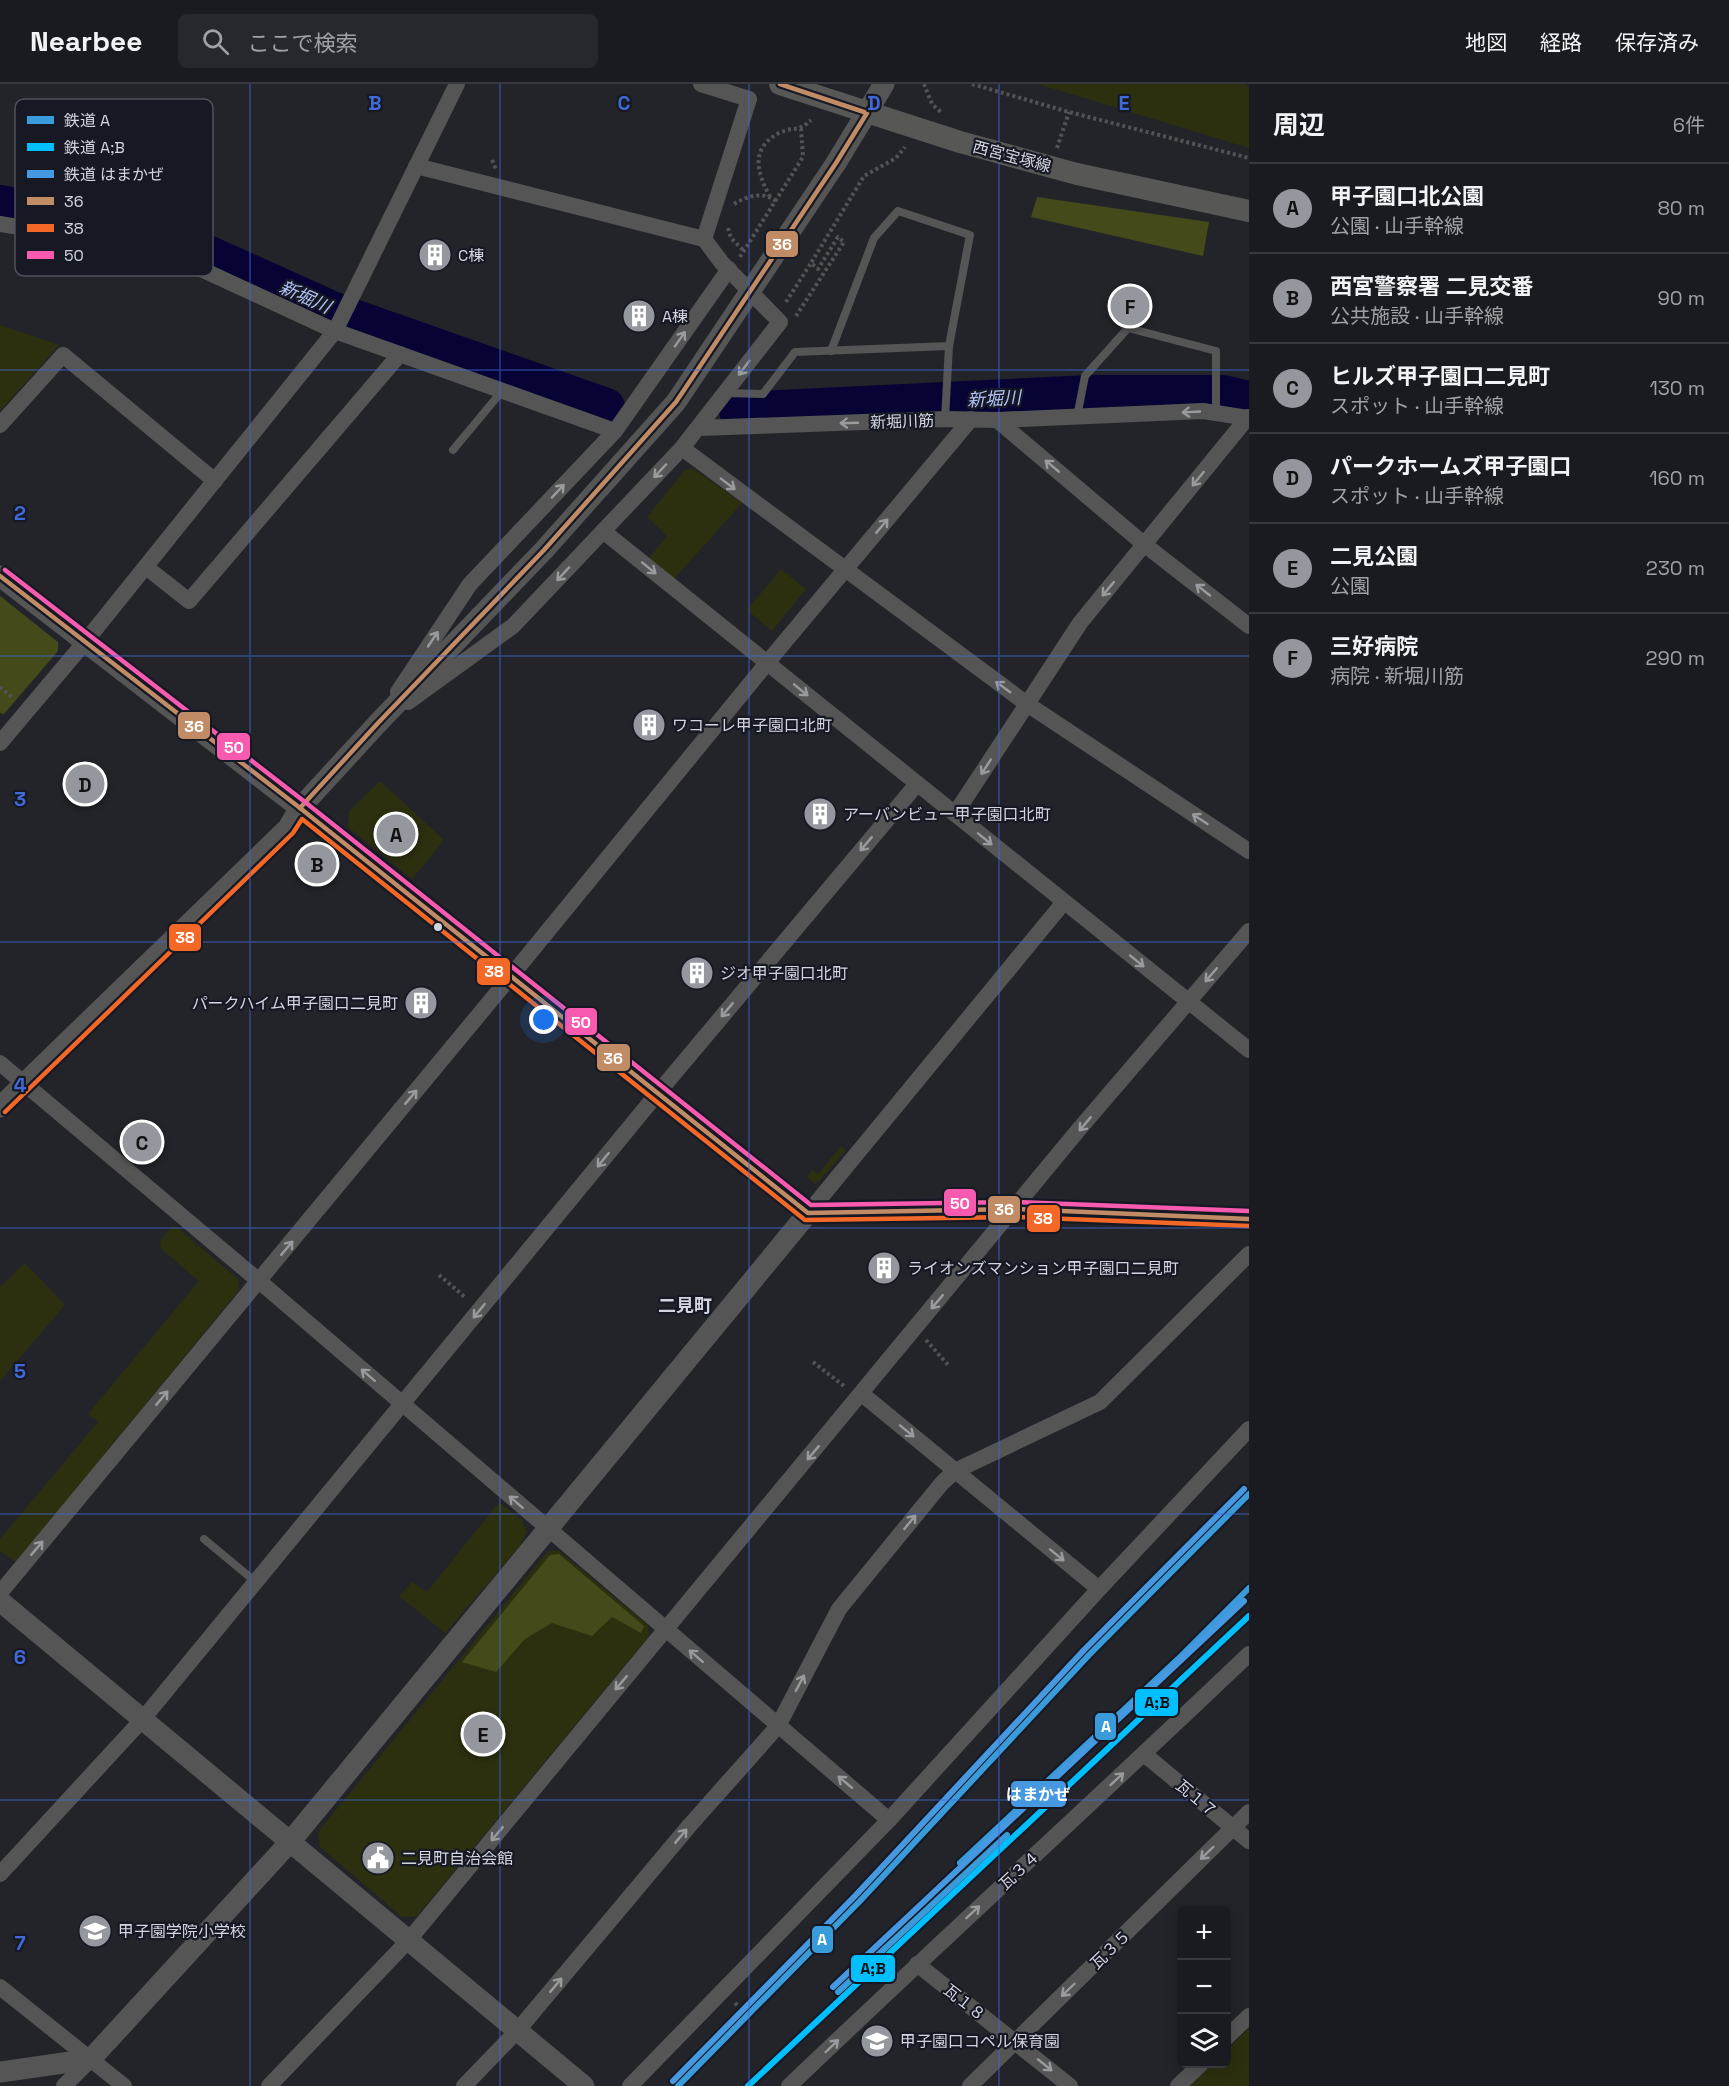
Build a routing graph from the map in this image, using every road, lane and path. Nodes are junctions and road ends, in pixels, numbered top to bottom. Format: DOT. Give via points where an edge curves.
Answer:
graph roads {
  1 [pos="457,84"];
  2 [pos="701,84"];
  3 [pos="780,84"];
  4 [pos="918,84"];
  5 [pos="972,84"];
  6 [pos="924,85"];
  7 [pos="883,86"];
  8 [pos="930,110"];
  9 [pos="1069,112"];
  10 [pos="867,113"];
  11 [pos="811,120"];
  12 [pos="801,129"];
  13 [pos="906,146"];
  14 [pos="1056,148"];
  15 [pos="1249,158"];
  16 [pos="416,166"];
  17 [pos="770,196"];
  18 [pos="776,201"];
  19 [pos="1249,211"];
  20 [pos="729,214"];
  21 [pos="728,220"];
  22 [pos="0,224"];
  23 [pos="15,226"];
  24 [pos="704,239"];
  25 [pos="811,263"];
  26 [pos="729,269"];
  27 [pos="213,274"];
  28 [pos="785,304"];
  29 [pos="795,318"];
  30 [pos="336,328"];
  31 [pos="949,346"];
  32 [pos="831,351"];
  33 [pos="399,354"];
  34 [pos="502,391"];
  35 [pos="726,393"];
  36 [pos="1216,406"];
  37 [pos="1078,410"];
  38 [pos="945,414"];
  39 [pos="1249,418"];
  40 [pos="971,419"];
  41 [pos="997,420"];
  42 [pos="0,425"];
  43 [pos="699,428"];
  44 [pos="615,431"];
  45 [pos="682,448"];
  46 [pos="453,450"];
  47 [pos="214,481"];
  48 [pos="603,531"];
  49 [pos="1145,544"];
  50 [pos="146,567"];
  51 [pos="845,571"];
  52 [pos="0,576"];
  53 [pos="1249,626"];
  54 [pos="85,642"];
  55 [pos="767,663"];
  56 [pos="1027,704"];
  57 [pos="378,723"];
  58 [pos="0,743"];
  59 [pos="917,783"];
  60 [pos="300,808"];
  61 [pos="956,814"];
  62 [pos="1249,851"];
  63 [pos="1064,902"];
  64 [pos="1249,931"];
  65 [pos="511,976"];
  66 [pos="1188,1002"];
  67 [pos="1249,1050"];
  68 [pos="0,1063"];
  69 [pos="24,1084"];
  70 [pos="657,1094"];
  71 [pos="0,1107"];
  72 [pos="1014,1209"];
  73 [pos="808,1213"];
  74 [pos="1249,1219"];
  75 [pos="1249,1254"];
  76 [pos="439,1275"];
  77 [pos="259,1281"];
  78 [pos="480,1311"];
  79 [pos="915,1329"];
  80 [pos="813,1362"];
  81 [pos="949,1366"];
  82 [pos="860,1396"];
  83 [pos="403,1405"];
  84 [pos="1249,1429"];
  85 [pos="955,1471"];
  86 [pos="547,1528"];
  87 [pos="204,1539"];
  88 [pos="257,1582"];
  89 [pos="1099,1589"];
  90 [pos="0,1593"];
  91 [pos="0,1601"];
  92 [pos="666,1630"];
  93 [pos="1249,1654"];
  94 [pos="142,1720"];
  95 [pos="778,1726"];
  96 [pos="1144,1754"];
  97 [pos="1249,1812"];
  98 [pos="889,1820"];
  99 [pos="1233,1828"];
  100 [pos="1249,1841"];
  101 [pos="290,1842"];
  102 [pos="0,1874"];
  103 [pos="408,1941"];
  104 [pos="916,1964"];
  105 [pos="0,1987"];
  106 [pos="1249,2016"];
  107 [pos="518,2030"];
  108 [pos="1231,2034"];
  109 [pos="1016,2042"];
  110 [pos="91,2059"];
  111 [pos="1197,2068"];
  112 [pos="0,2072"];
  113 [pos="64,2086"];
  114 [pos="124,2086"];
  115 [pos="269,2086"];
  116 [pos="464,2086"];
  117 [pos="585,2086"];
  118 [pos="630,2086"];
  119 [pos="789,2086"];
  120 [pos="970,2086"];
  121 [pos="1070,2086"];
  122 [pos="1178,2086"];
  1 -- 16 [label="street"];
  2 -- 24 [label="street" via="749,99"];
  3 -- 10 [label="main road, 西宮宝塚線"];
  4 -- 6 [label="path"];
  5 -- 9 [label="path"];
  6 -- 8 [label="path" via="932,105"];
  7 -- 10 [label="street"];
  9 -- 14 [label="path"];
  9 -- 15 [label="path"];
  10 -- 19 [label="main road, 西宮宝塚線" via="1077,174"];
  10 -- 57 [label="street, bridge" via="676,402 544,550"];
  11 -- 12 [label="path"];
  12 -- 17 [label="path" via="781,132 762,147 759,173"];
  12 -- 18 [label="path" via="803,157"];
  13 -- 25 [label="path" via="896,158 864,176"];
  16 -- 24 [label="street"];
  16 -- 30 [label="street"];
  17 -- 18 [label="path"];
  17 -- 20 [label="path" via="745,197 734,204"];
  18 -- 21 [label="path" via="744,251 731,238"];
  22 -- 23 [label="street"];
  24 -- 26 [label="street"];
  25 -- 28 [label="path"];
  25 -- 29 [label="path" via="818,268 838,237 844,242"];
  26 -- 35 [label="street, one-way" via="780,322"];
  44 -- 26 [label="street, one-way"];
  27 -- 30 [label="street"];
  30 -- 33 [label="street"];
  30 -- 47 [label="street"];
  31 -- 32 [label="lane"];
  31 -- 32 [label="lane" via="970,235 898,211 874,238"];
  31 -- 38 [label="lane"];
  32 -- 35 [label="lane" via="795,352 763,394"];
  33 -- 34 [label="street"];
  33 -- 50 [label="street" via="189,601"];
  34 -- 44 [label="street"];
  34 -- 46 [label="lane"];
  35 -- 43 [label="street"];
  36 -- 37 [label="street, 新堀川筋, one-way" via="1203,411"];
  36 -- 37 [label="lane" via="1216,351 1128,328 1084,376"];
  36 -- 39 [label="street, 新堀川筋"];
  37 -- 41 [label="street, 新堀川筋"];
  38 -- 40 [label="street, 新堀川筋"];
  38 -- 43 [label="street, 新堀川筋, one-way"];
  39 -- 49 [label="street, one-way"];
  40 -- 41 [label="street, 新堀川筋"];
  51 -- 40 [label="street, one-way"];
  49 -- 41 [label="street, one-way"];
  42 -- 47 [label="street" via="63,355"];
  43 -- 45 [label="street"];
  57 -- 44 [label="street, one-way" via="470,584"];
  45 -- 48 [label="street, one-way"];
  45 -- 51 [label="street, one-way"];
  47 -- 50 [label="street"];
  48 -- 55 [label="street, one-way"];
  48 -- 57 [label="street, one-way" via="513,626"];
  53 -- 49 [label="street, one-way"];
  49 -- 56 [label="street, one-way" via="1080,623"];
  50 -- 54 [label="street"];
  51 -- 55 [label="street"];
  56 -- 51 [label="street, one-way"];
  52 -- 54 [label="street"];
  54 -- 58 [label="street"];
  54 -- 60 [label="street"];
  55 -- 59 [label="street, one-way"];
  55 -- 65 [label="street"];
  56 -- 61 [label="street, one-way"];
  62 -- 56 [label="street, one-way"];
  57 -- 60 [label="street"];
  59 -- 61 [label="street"];
  59 -- 70 [label="street, one-way"];
  60 -- 65 [label="street"];
  60 -- 69 [label="street" via="288,828"];
  61 -- 63 [label="street, one-way"];
  63 -- 66 [label="street, one-way"];
  63 -- 73 [label="street"];
  64 -- 66 [label="street, one-way"];
  65 -- 70 [label="street"];
  77 -- 65 [label="street, one-way"];
  66 -- 67 [label="street"];
  66 -- 72 [label="street, one-way"];
  68 -- 69 [label="street"];
  69 -- 71 [label="street"];
  69 -- 77 [label="street"];
  70 -- 73 [label="street"];
  70 -- 78 [label="street, one-way"];
  72 -- 73 [label="street"];
  72 -- 74 [label="street"];
  72 -- 79 [label="street, one-way"];
  73 -- 86 [label="street"];
  75 -- 85 [label="street" via="1100,1402"];
  76 -- 78 [label="path"];
  83 -- 77 [label="street, one-way"];
  90 -- 77 [label="street, one-way"];
  78 -- 83 [label="street, one-way"];
  79 -- 81 [label="path"];
  79 -- 82 [label="street"];
  80 -- 82 [label="path"];
  82 -- 85 [label="street, one-way"];
  82 -- 92 [label="street, one-way"];
  86 -- 83 [label="street, one-way"];
  83 -- 88 [label="street"];
  84 -- 89 [label="street"];
  85 -- 89 [label="street, one-way"];
  95 -- 85 [label="street, one-way" via="839,1609"];
  86 -- 92 [label="street"];
  86 -- 101 [label="street"];
  87 -- 88 [label="lane"];
  88 -- 94 [label="street"];
  89 -- 98 [label="street"];
  91 -- 94 [label="street"];
  95 -- 92 [label="street, one-way"];
  92 -- 103 [label="street, one-way"];
  93 -- 96 [label="street, 瓦３４"];
  94 -- 101 [label="street"];
  94 -- 102 [label="street"];
  98 -- 95 [label="street, one-way"];
  107 -- 95 [label="street, one-way"];
  96 -- 99 [label="street, 瓦１７"];
  104 -- 96 [label="street, 瓦３４, one-way"];
  97 -- 99 [label="street, 瓦３５"];
  98 -- 118 [label="street"];
  99 -- 100 [label="street, 瓦１７"];
  99 -- 109 [label="street, 瓦３５, one-way"];
  101 -- 103 [label="street"];
  101 -- 110 [label="street"];
  103 -- 107 [label="street"];
  103 -- 115 [label="street"];
  104 -- 109 [label="street, 瓦１８"];
  119 -- 104 [label="street, 瓦３４, one-way"];
  105 -- 110 [label="street"];
  106 -- 108 [label="street"];
  107 -- 116 [label="street"];
  107 -- 117 [label="street"];
  109 -- 120 [label="street, 瓦３５"];
  109 -- 121 [label="street, 瓦１８, one-way"];
  110 -- 112 [label="street"];
  110 -- 113 [label="street"];
  110 -- 114 [label="street"];
  111 -- 122 [label="street"];
}
